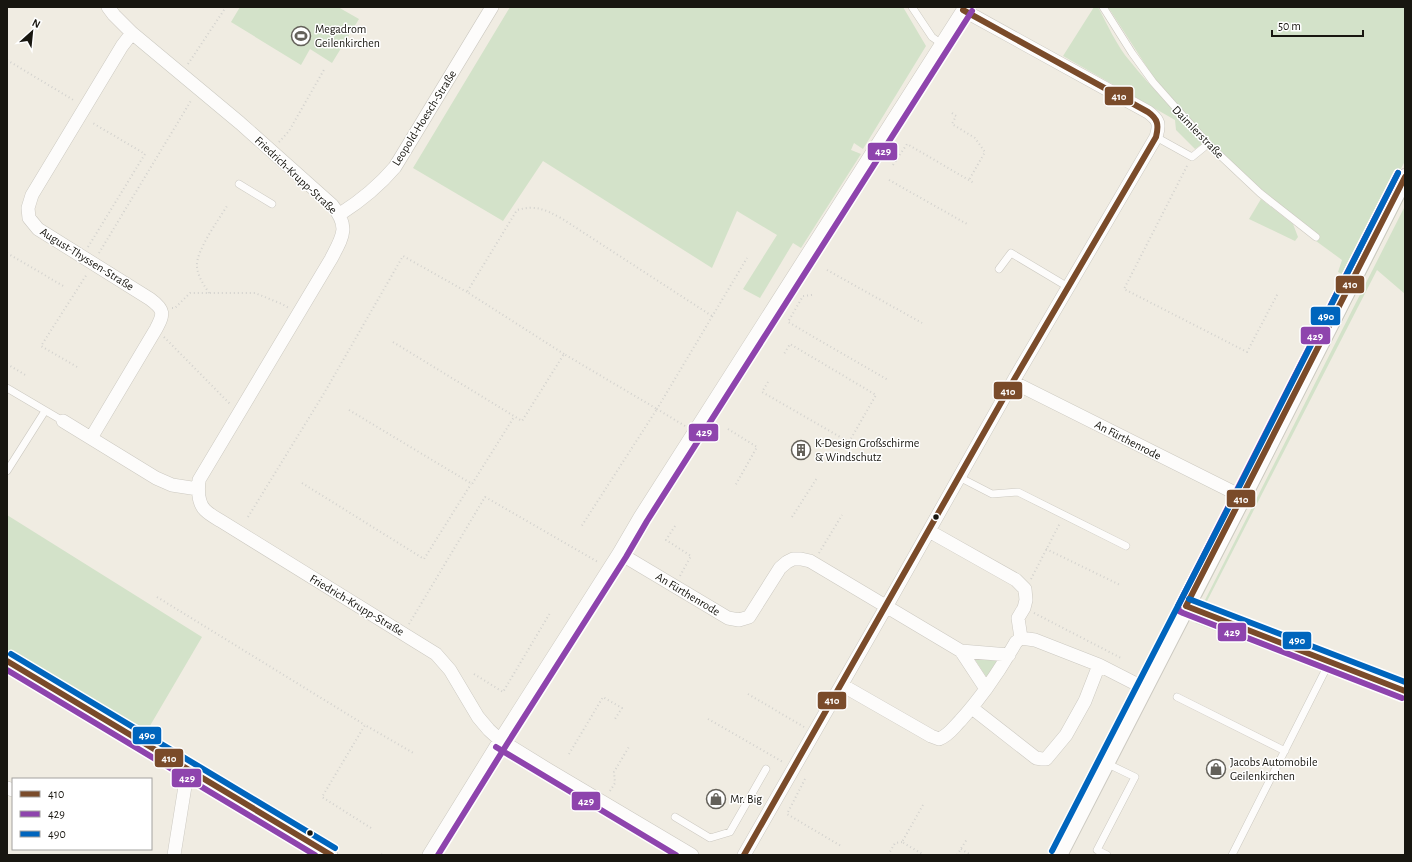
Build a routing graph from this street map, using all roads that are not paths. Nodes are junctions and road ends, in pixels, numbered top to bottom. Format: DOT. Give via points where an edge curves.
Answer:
graph roads {
  1 [pos="108,7"];
  2 [pos="492,7"];
  3 [pos="912,7"];
  4 [pos="1103,7"];
  5 [pos="964,9"];
  6 [pos="132,33"];
  7 [pos="942,44"];
  8 [pos="1156,137"];
  9 [pos="1208,144"];
  10 [pos="1405,177"];
  11 [pos="239,184"];
  12 [pos="272,204"];
  13 [pos="340,214"];
  14 [pos="1316,237"];
  15 [pos="999,269"];
  16 [pos="1068,287"];
  17 [pos="1013,382"];
  18 [pos="7,388"];
  19 [pos="45,412"];
  20 [pos="63,421"];
  21 [pos="91,438"];
  22 [pos="7,471"];
  23 [pos="960,477"];
  24 [pos="198,489"];
  25 [pos="1243,497"];
  26 [pos="929,531"];
  27 [pos="1126,546"];
  28 [pos="619,553"];
  29 [pos="1186,606"];
  30 [pos="886,607"];
  31 [pos="1021,638"];
  32 [pos="961,651"];
  33 [pos="1009,655"];
  34 [pos="7,661"];
  35 [pos="1330,661"];
  36 [pos="1099,665"];
  37 [pos="842,685"];
  38 [pos="1144,688"];
  39 [pos="986,689"];
  40 [pos="1405,691"];
  41 [pos="1178,697"];
  42 [pos="972,708"];
  43 [pos="500,740"];
  44 [pos="1285,751"];
  45 [pos="1106,762"];
  46 [pos="766,769"];
  47 [pos="191,771"];
  48 [pos="675,817"];
  49 [pos="174,855"];
  50 [pos="331,855"];
  51 [pos="429,855"];
  52 [pos="692,855"];
  53 [pos="744,855"];
  54 [pos="1059,855"];
  55 [pos="1107,855"];
  56 [pos="1232,855"];
  1 -- 6 [label="street, Friedrich-Krupp-Straße"];
  2 -- 13 [label="street, Leopold-Hoesch-Straße" via="394,167 361,201"];
  3 -- 7 [label="lane" via="932,37"];
  4 -- 9 [label="lane, Daimlerstraße" via="1153,82"];
  5 -- 7 [label="street"];
  5 -- 8 [label="street" via="1153,115 1159,123"];
  6 -- 13 [label="street, Friedrich-Krupp-Straße" via="199,88"];
  6 -- 21 [label="street, August-Thyssen-Straße" via="32,195 28,208 29,218 38,229 150,299 161,310 162,318 156,329"];
  7 -- 28 [label="street"];
  8 -- 9 [label="lane" via="1192,158"];
  8 -- 16 [label="street"];
  9 -- 14 [label="lane, Daimlerstraße" via="1260,193"];
  10 -- 25 [label="street"];
  11 -- 12 [label="lane"];
  13 -- 24 [label="street, Friedrich-Krupp-Straße" via="344,231 342,240 199,480"];
  15 -- 16 [label="lane" via="1011,253"];
  16 -- 17 [label="street"];
  17 -- 23 [label="street"];
  17 -- 25 [label="street, An Fürthenrode"];
  18 -- 19 [label="lane"];
  19 -- 20 [label="lane"];
  19 -- 22 [label="lane"];
  20 -- 21 [label="street"];
  21 -- 24 [label="street" via="156,478 172,485"];
  23 -- 26 [label="street"];
  23 -- 27 [label="lane" via="992,494 1018,492"];
  24 -- 43 [label="street, Friedrich-Krupp-Straße" via="205,510 221,522 436,654 450,670 478,717"];
  25 -- 29 [label="street"];
  26 -- 30 [label="street"];
  26 -- 31 [label="street" via="1016,580 1025,589 1026,600 1018,618"];
  28 -- 30 [label="street, An Fürthenrode" via="728,618 739,620 749,617 780,568 793,559 813,563"];
  28 -- 43 [label="street"];
  29 -- 35 [label="street"];
  29 -- 38 [label="street"];
  30 -- 32 [label="street, An Fürthenrode"];
  30 -- 37 [label="street"];
  31 -- 33 [label="street"];
  31 -- 36 [label="street" via="1035,640"];
  32 -- 33 [label="street, An Fürthenrode"];
  32 -- 39 [label="street, An Fürthenrode"];
  33 -- 39 [label="street"];
  34 -- 47 [label="street"];
  35 -- 40 [label="street"];
  35 -- 44 [label="lane"];
  36 -- 38 [label="street"];
  36 -- 42 [label="street" via="1085,701 1066,735 1046,759 1036,758"];
  37 -- 42 [label="street" via="939,740 947,736"];
  37 -- 53 [label="street"];
  38 -- 45 [label="street"];
  39 -- 42 [label="street"];
  41 -- 44 [label="lane"];
  43 -- 51 [label="street"];
  43 -- 52 [label="street"];
  44 -- 56 [label="lane"];
  45 -- 54 [label="street"];
  45 -- 55 [label="lane" via="1136,777 1097,850"];
  46 -- 48 [label="lane" via="730,832 710,838"];
  47 -- 49 [label="street" via="186,780"];
  47 -- 50 [label="street"];
}
